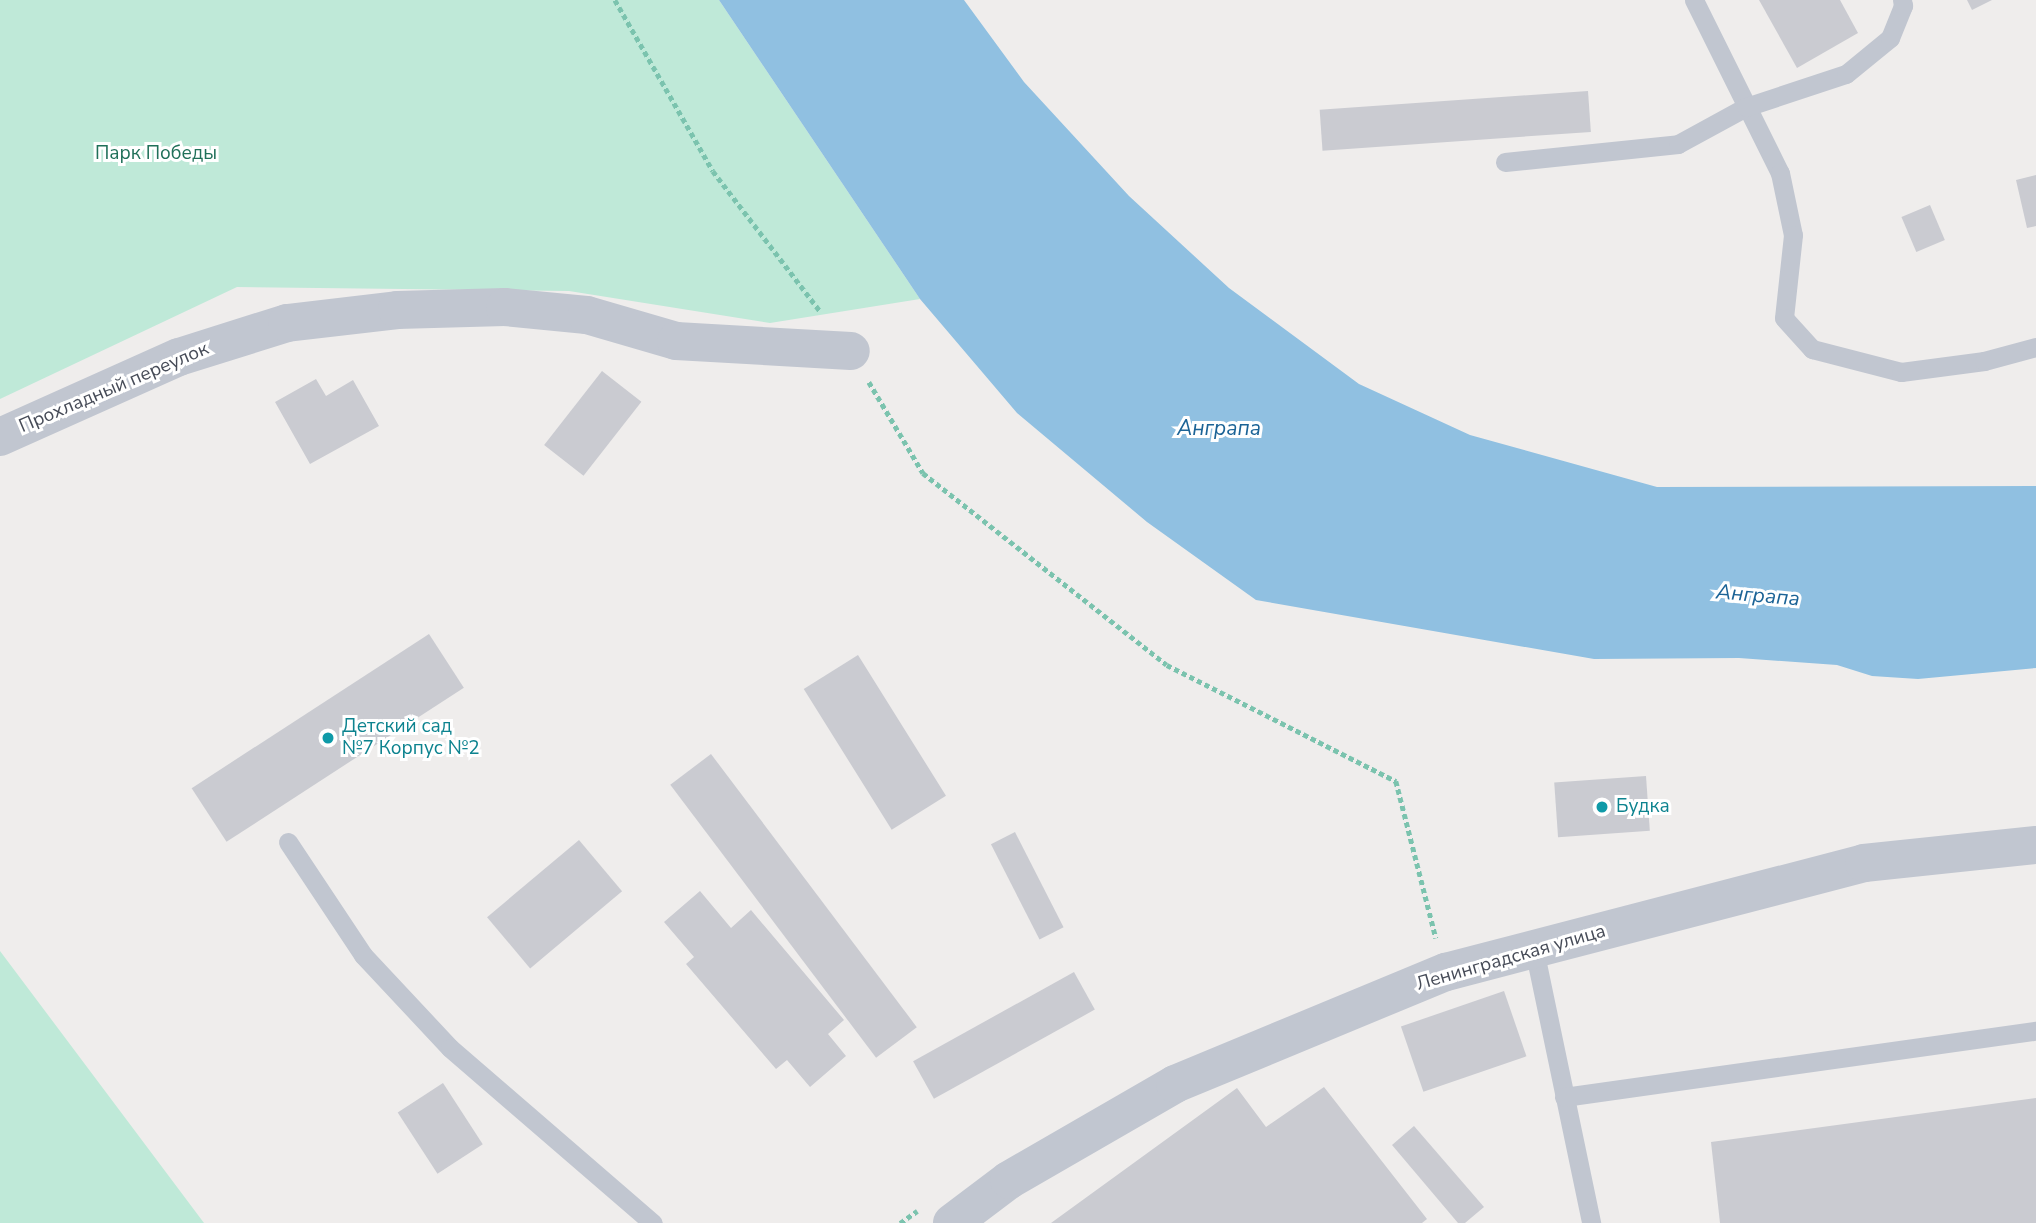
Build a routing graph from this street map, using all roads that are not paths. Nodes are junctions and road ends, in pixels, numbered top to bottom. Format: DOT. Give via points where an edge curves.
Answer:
graph roads {
  1 [pos="1694,0"];
  2 [pos="1902,0"];
  3 [pos="1746,107"];
  4 [pos="1505,162"];
  5 [pos="2036,347"];
  6 [pos="851,351"];
  7 [pos="0,437"];
  8 [pos="288,842"];
  9 [pos="2036,845"];
  10 [pos="1534,949"];
  11 [pos="2036,1031"];
  12 [pos="1564,1097"];
  13 [pos="653,1223"];
  14 [pos="952,1223"];
  15 [pos="1591,1223"];
  1 -- 3 [label="lane"];
  2 -- 3 [label="lane" via="1890,38 1846,74"];
  3 -- 4 [label="lane" via="1678,144"];
  3 -- 5 [label="lane" via="1780,173 1793,235 1784,318 1812,349 1900,372 1984,362"];
  6 -- 7 [label="street, Прохладный переулок" via="676,341 587,315 518,308 397,310 288,323 179,356"];
  8 -- 13 [label="lane" via="363,956 450,1048"];
  9 -- 10 [label="street, Ленинградская улица" via="1864,863"];
  10 -- 12 [label="lane"];
  10 -- 14 [label="street, Ленинградская улица" via="1446,972 1175,1084 1010,1180"];
  11 -- 12 [label="lane"];
  12 -- 15 [label="lane"];
}
